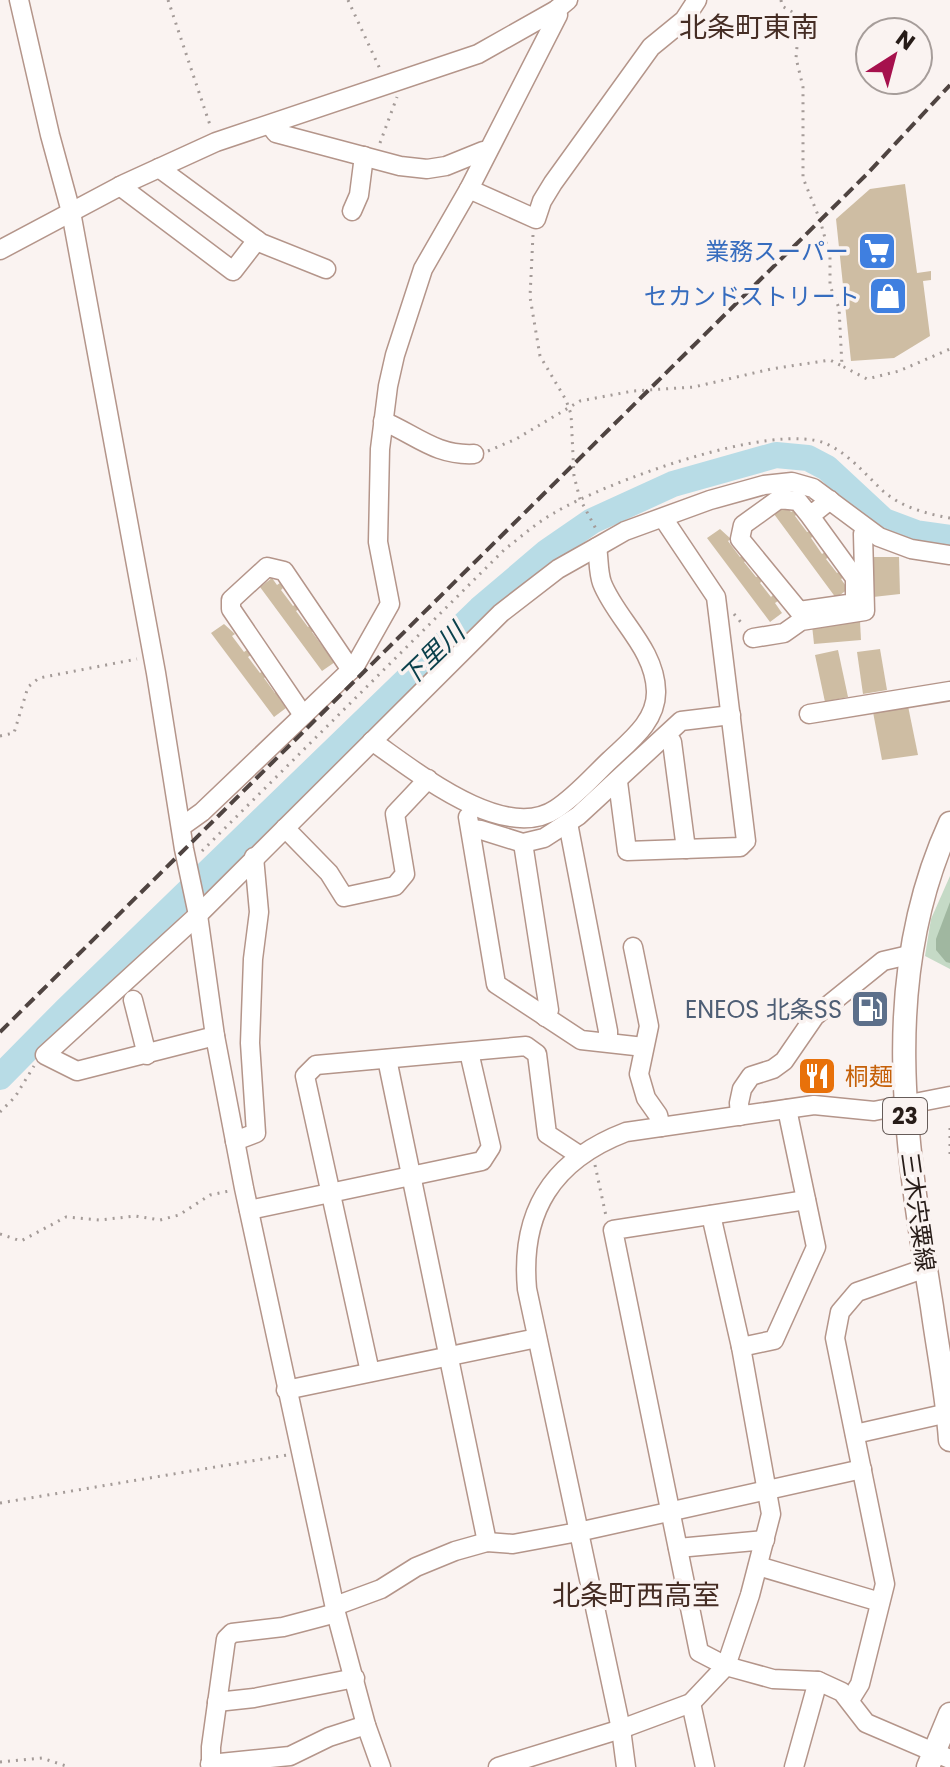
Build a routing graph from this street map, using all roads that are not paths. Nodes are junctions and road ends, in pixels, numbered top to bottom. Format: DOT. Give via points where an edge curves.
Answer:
graph roads {
  1 [pos="19,0"];
  2 [pos="697,0"];
  3 [pos="562,5"];
  4 [pos="270,125"];
  5 [pos="487,152"];
  6 [pos="369,158"];
  7 [pos="159,168"];
  8 [pos="120,186"];
  9 [pos="469,189"];
  10 [pos="352,211"];
  11 [pos="71,212"];
  12 [pos="257,240"];
  13 [pos="0,250"];
  14 [pos="326,269"];
  15 [pos="383,421"];
  16 [pos="474,454"];
  17 [pos="830,500"];
  18 [pos="810,516"];
  19 [pos="663,518"];
  20 [pos="866,528"];
  21 [pos="600,545"];
  22 [pos="950,555"];
  23 [pos="753,638"];
  24 [pos="351,670"];
  25 [pos="950,691"];
  26 [pos="809,714"];
  27 [pos="303,715"];
  28 [pos="731,715"];
  29 [pos="667,735"];
  30 [pos="372,741"];
  31 [pos="428,779"];
  32 [pos="618,782"];
  33 [pos="568,823"];
  34 [pos="950,823"];
  35 [pos="181,827"];
  36 [pos="285,828"];
  37 [pos="523,843"];
  38 [pos="686,849"];
  39 [pos="254,857"];
  40 [pos="197,912"];
  41 [pos="633,947"];
  42 [pos="909,955"];
  43 [pos="133,1000"];
  44 [pos="545,1017"];
  45 [pos="215,1036"];
  46 [pos="608,1042"];
  47 [pos="644,1047"];
  48 [pos="469,1052"];
  49 [pos="147,1055"];
  50 [pos="387,1059"];
  51 [pos="950,1096"];
  52 [pos="904,1106"];
  53 [pos="787,1109"];
  54 [pos="740,1116"];
  55 [pos="661,1127"];
  56 [pos="235,1141"];
  57 [pos="585,1151"];
  58 [pos="411,1176"];
  59 [pos="331,1192"];
  60 [pos="806,1200"];
  61 [pos="249,1210"];
  62 [pos="711,1215"];
  63 [pos="927,1277"];
  64 [pos="950,1337"];
  65 [pos="537,1338"];
  66 [pos="741,1347"];
  67 [pos="449,1356"];
  68 [pos="370,1372"];
  69 [pos="286,1390"];
  70 [pos="949,1413"];
  71 [pos="855,1434"];
  72 [pos="950,1440"];
  73 [pos="862,1469"];
  74 [pos="769,1491"];
  75 [pos="671,1512"];
  76 [pos="578,1532"];
  77 [pos="765,1540"];
  78 [pos="487,1542"];
  79 [pos="678,1548"];
  80 [pos="758,1566"];
  81 [pos="880,1602"];
  82 [pos="335,1609"];
  83 [pos="726,1666"];
  84 [pos="355,1678"];
  85 [pos="818,1681"];
  86 [pos="850,1700"];
  87 [pos="217,1702"];
  88 [pos="691,1703"];
  89 [pos="950,1714"];
  90 [pos="366,1725"];
  91 [pos="621,1729"];
  92 [pos="937,1760"];
  93 [pos="210,1766"];
  94 [pos="505,1766"];
  95 [pos="381,1767"];
  96 [pos="626,1767"];
  97 [pos="705,1767"];
  98 [pos="794,1767"];
  1 -- 11 [label="street"];
  2 -- 9 [label="street" via="684,20 651,47 553,183 536,219"];
  3 -- 4 [label="street" via="478,54"];
  3 -- 5 [label="street"];
  4 -- 6 [label="street" via="276,133"];
  4 -- 7 [label="street"];
  5 -- 6 [label="street" via="427,169"];
  5 -- 9 [label="street"];
  6 -- 10 [label="street"];
  7 -- 8 [label="street"];
  7 -- 12 [label="street"];
  8 -- 11 [label="street"];
  8 -- 12 [label="street" via="233,271"];
  9 -- 15 [label="street" via="423,269 395,355"];
  11 -- 13 [label="street"];
  11 -- 35 [label="street"];
  12 -- 14 [label="street"];
  15 -- 16 [label="street" via="435,448"];
  15 -- 24 [label="street" via="378,542 390,604"];
  17 -- 18 [label="street"];
  17 -- 19 [label="street" via="792,482 764,485"];
  17 -- 20 [label="street"];
  18 -- 18 [label="street" via="798,501 779,499 743,525 740,539 799,611 855,603 855,578"];
  19 -- 21 [label="street"];
  19 -- 28 [label="street" via="716,597"];
  20 -- 22 [label="street" via="911,549"];
  20 -- 23 [label="street" via="865,611 801,621 784,633"];
  21 -- 30 [label="street" via="501,613"];
  21 -- 31 [label="street" via="602,583 648,657 656,691 651,716 639,734 556,810 534,819 493,812"];
  24 -- 27 [label="street"];
  24 -- 27 [label="street" via="284,571 267,567 231,600 231,609"];
  25 -- 26 [label="street"];
  27 -- 35 [label="street"];
  28 -- 29 [label="street" via="681,721"];
  28 -- 38 [label="street" via="746,841 740,847"];
  29 -- 32 [label="street"];
  29 -- 38 [label="street"];
  30 -- 31 [label="street"];
  30 -- 36 [label="street"];
  31 -- 36 [label="street" via="395,814 405,874 395,886 344,897 329,873"];
  32 -- 33 [label="street"];
  32 -- 38 [label="street" via="627,851"];
  33 -- 37 [label="street"];
  33 -- 46 [label="street"];
  34 -- 42 [label="main road, 三木宍粟線 / 23" via="930,873"];
  35 -- 40 [label="street"];
  36 -- 39 [label="street"];
  37 -- 44 [label="street" via="549,1010"];
  37 -- 44 [label="street" via="470,823 496,984"];
  39 -- 40 [label="street"];
  39 -- 56 [label="street" via="259,912 250,1043 256,1133"];
  40 -- 45 [label="street"];
  40 -- 49 [label="street" via="45,1055 77,1071"];
  41 -- 47 [label="street" via="649,1026"];
  42 -- 52 [label="main road, 三木宍粟線 / 23"];
  42 -- 54 [label="street" via="883,961 815,1016 784,1061 751,1076 742,1089"];
  43 -- 49 [label="street"];
  44 -- 46 [label="street" via="581,1040"];
  45 -- 49 [label="street"];
  45 -- 56 [label="street"];
  46 -- 47 [label="street"];
  47 -- 55 [label="street" via="639,1074"];
  48 -- 50 [label="street"];
  48 -- 57 [label="street" via="526,1046 537,1054 547,1134"];
  48 -- 58 [label="street" via="491,1147 482,1161"];
  50 -- 58 [label="street"];
  50 -- 59 [label="street" via="316,1065 305,1076"];
  51 -- 52 [label="street"];
  52 -- 53 [label="street" via="874,1111 814,1105"];
  52 -- 63 [label="main road, 三木宍粟線 / 23"];
  53 -- 54 [label="street"];
  53 -- 60 [label="street"];
  54 -- 55 [label="street"];
  55 -- 57 [label="street" via="626,1132"];
  56 -- 61 [label="street"];
  57 -- 65 [label="street" via="559,1173 533,1218 525,1266"];
  58 -- 59 [label="street"];
  58 -- 67 [label="street"];
  59 -- 61 [label="street"];
  59 -- 68 [label="street"];
  60 -- 62 [label="street"];
  60 -- 66 [label="street" via="816,1247 774,1340"];
  61 -- 69 [label="street"];
  62 -- 66 [label="street"];
  62 -- 75 [label="street" via="613,1230"];
  63 -- 64 [label="main road, 23"];
  63 -- 70 [label="main road, 三木宍粟線 / 23"];
  63 -- 71 [label="street" via="857,1292 840,1312 835,1338"];
  65 -- 67 [label="street"];
  65 -- 76 [label="street"];
  66 -- 74 [label="street"];
  67 -- 68 [label="street"];
  67 -- 78 [label="street"];
  68 -- 69 [label="street"];
  69 -- 82 [label="street"];
  70 -- 71 [label="street"];
  70 -- 72 [label="main road, 三木宍粟線"];
  71 -- 73 [label="street"];
  73 -- 74 [label="street"];
  73 -- 81 [label="street" via="885,1584"];
  74 -- 75 [label="street"];
  74 -- 77 [label="street"];
  75 -- 76 [label="street"];
  75 -- 79 [label="street"];
  76 -- 78 [label="street" via="513,1544"];
  76 -- 91 [label="street"];
  77 -- 79 [label="street"];
  77 -- 80 [label="street"];
  78 -- 82 [label="street" via="416,1567"];
  79 -- 83 [label="street" via="699,1652"];
  80 -- 81 [label="street"];
  80 -- 83 [label="street"];
  81 -- 86 [label="street" via="860,1684"];
  82 -- 84 [label="street"];
  82 -- 87 [label="street" via="283,1627 232,1633 226,1639"];
  83 -- 85 [label="street" via="773,1679"];
  83 -- 88 [label="street"];
  84 -- 87 [label="street"];
  84 -- 90 [label="street"];
  85 -- 86 [label="street"];
  85 -- 98 [label="street"];
  86 -- 92 [label="street" via="866,1723"];
  87 -- 93 [label="street"];
  88 -- 91 [label="street"];
  88 -- 97 [label="street"];
  89 -- 92 [label="main road"];
  90 -- 93 [label="street" via="290,1756"];
  90 -- 95 [label="street"];
  91 -- 94 [label="street"];
  91 -- 96 [label="street"];
}
